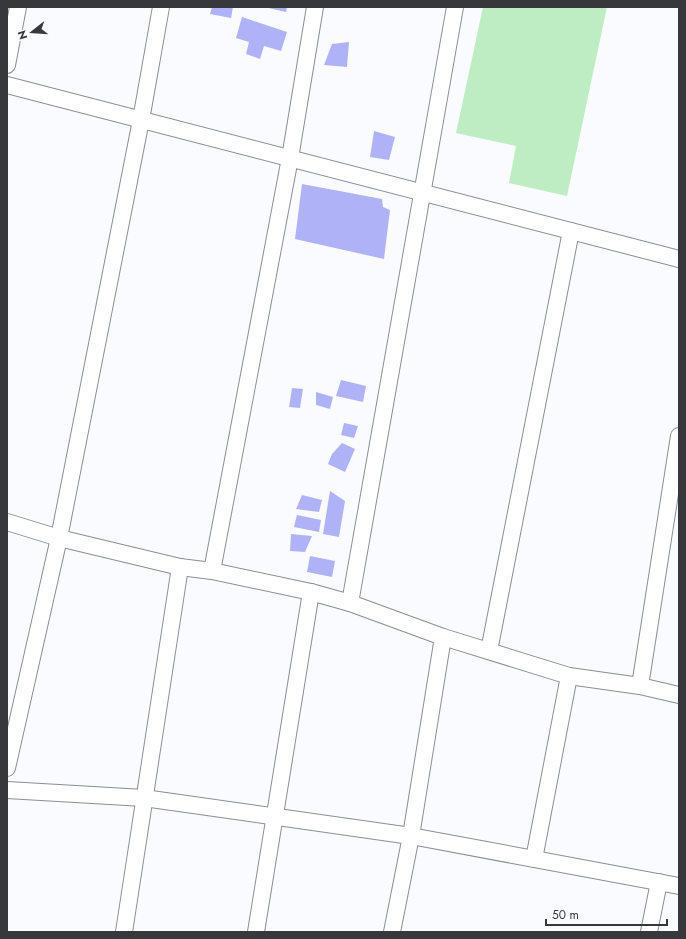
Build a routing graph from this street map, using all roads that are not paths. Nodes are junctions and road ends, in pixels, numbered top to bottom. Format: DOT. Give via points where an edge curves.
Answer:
graph roads {
  1 [pos="18,7"];
  2 [pos="161,7"];
  3 [pos="315,7"];
  4 [pos="455,7"];
  5 [pos="7,65"];
  6 [pos="7,85"];
  7 [pos="141,120"];
  8 [pos="290,158"];
  9 [pos="423,192"];
  10 [pos="571,231"];
  11 [pos="679,259"];
  12 [pos="679,436"];
  13 [pos="7,522"];
  14 [pos="59,538"];
  15 [pos="180,567"];
  16 [pos="212,572"];
  17 [pos="312,592"];
  18 [pos="350,603"];
  19 [pos="443,637"];
  20 [pos="489,651"];
  21 [pos="569,676"];
  22 [pos="640,686"];
  23 [pos="679,695"];
  24 [pos="7,768"];
  25 [pos="7,790"];
  26 [pos="144,798"];
  27 [pos="274,817"];
  28 [pos="411,836"];
  29 [pos="534,859"];
  30 [pos="659,882"];
  31 [pos="679,886"];
  32 [pos="124,932"];
  33 [pos="256,932"];
  34 [pos="392,932"];
  35 [pos="649,932"];
  1 -- 5 [label="street"];
  2 -- 7 [label="street"];
  3 -- 8 [label="street"];
  4 -- 9 [label="street"];
  6 -- 7 [label="street"];
  7 -- 8 [label="street"];
  7 -- 14 [label="street"];
  8 -- 9 [label="street"];
  8 -- 16 [label="street"];
  9 -- 10 [label="street"];
  9 -- 18 [label="street"];
  10 -- 11 [label="street"];
  10 -- 20 [label="street"];
  12 -- 22 [label="street"];
  13 -- 14 [label="street"];
  14 -- 15 [label="street"];
  14 -- 24 [label="street"];
  15 -- 16 [label="street"];
  15 -- 26 [label="street"];
  16 -- 17 [label="street"];
  17 -- 18 [label="street"];
  17 -- 27 [label="street"];
  18 -- 19 [label="street"];
  19 -- 20 [label="street"];
  19 -- 28 [label="street"];
  20 -- 21 [label="street"];
  21 -- 22 [label="street"];
  21 -- 29 [label="street"];
  22 -- 23 [label="street"];
  25 -- 26 [label="street"];
  26 -- 27 [label="street"];
  26 -- 32 [label="street"];
  27 -- 28 [label="street"];
  27 -- 33 [label="street"];
  28 -- 29 [label="street"];
  28 -- 34 [label="street"];
  29 -- 30 [label="street"];
  30 -- 31 [label="street"];
  30 -- 35 [label="street"];
}
